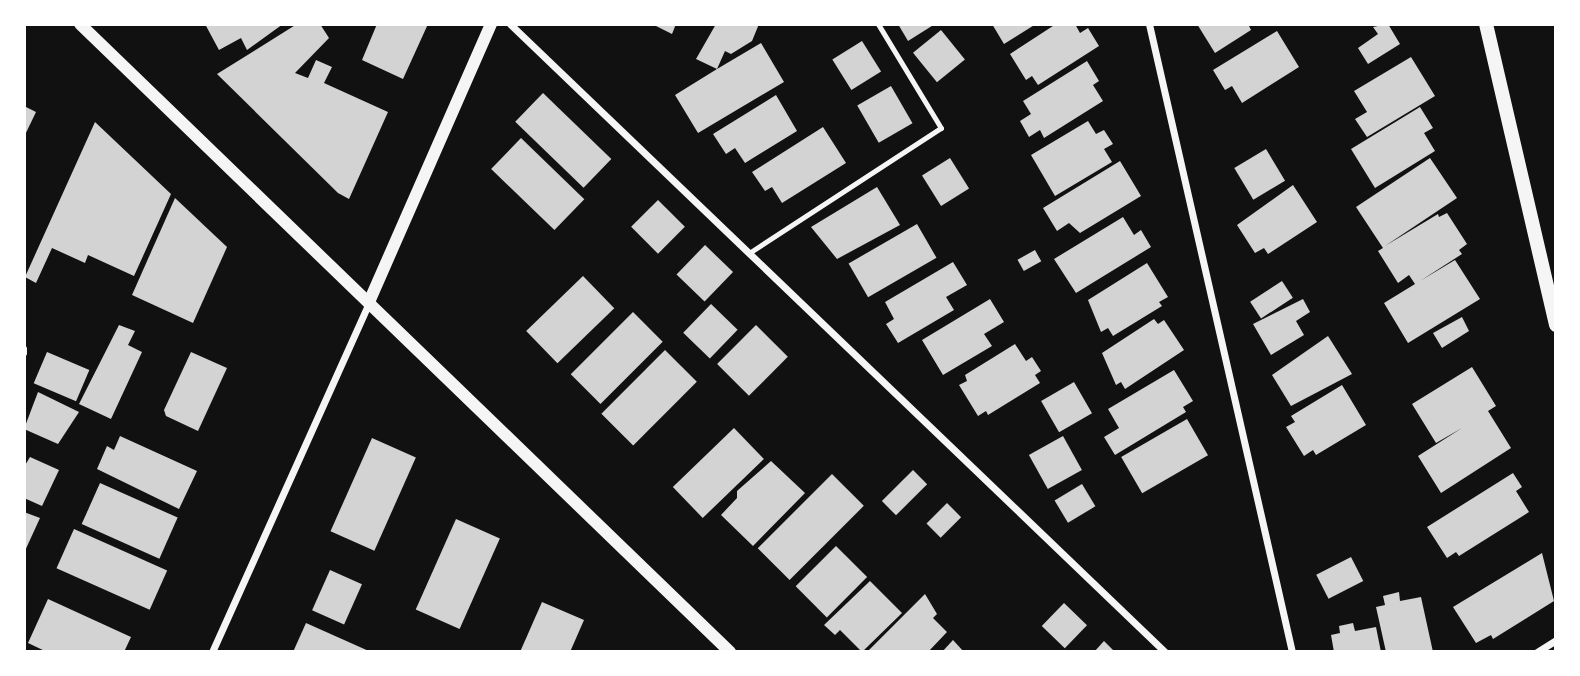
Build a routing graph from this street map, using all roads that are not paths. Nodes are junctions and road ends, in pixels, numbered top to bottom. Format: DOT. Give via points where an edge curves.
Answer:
graph roads {
  1 [pos="80,24"];
  2 [pos="491,24"];
  3 [pos="510,24"];
  4 [pos="878,24"];
  5 [pos="1149,24"];
  6 [pos="1486,24"];
  7 [pos="749,253"];
  8 [pos="369,302"];
  9 [pos="1556,325"];
  10 [pos="1556,640"];
  11 [pos="212,652"];
  12 [pos="730,652"];
  13 [pos="1165,652"];
  14 [pos="1293,652"];
  15 [pos="1537,652"];
  1 -- 8 [label="street"];
  2 -- 8 [label="street"];
  3 -- 7 [label="street"];
  4 -- 7 [label="lane" via="941,128"];
  5 -- 14 [label="street"];
  6 -- 9 [label="main road"];
  7 -- 13 [label="street"];
  8 -- 11 [label="street"];
  8 -- 12 [label="street"];
  10 -- 15 [label="street"];
}
